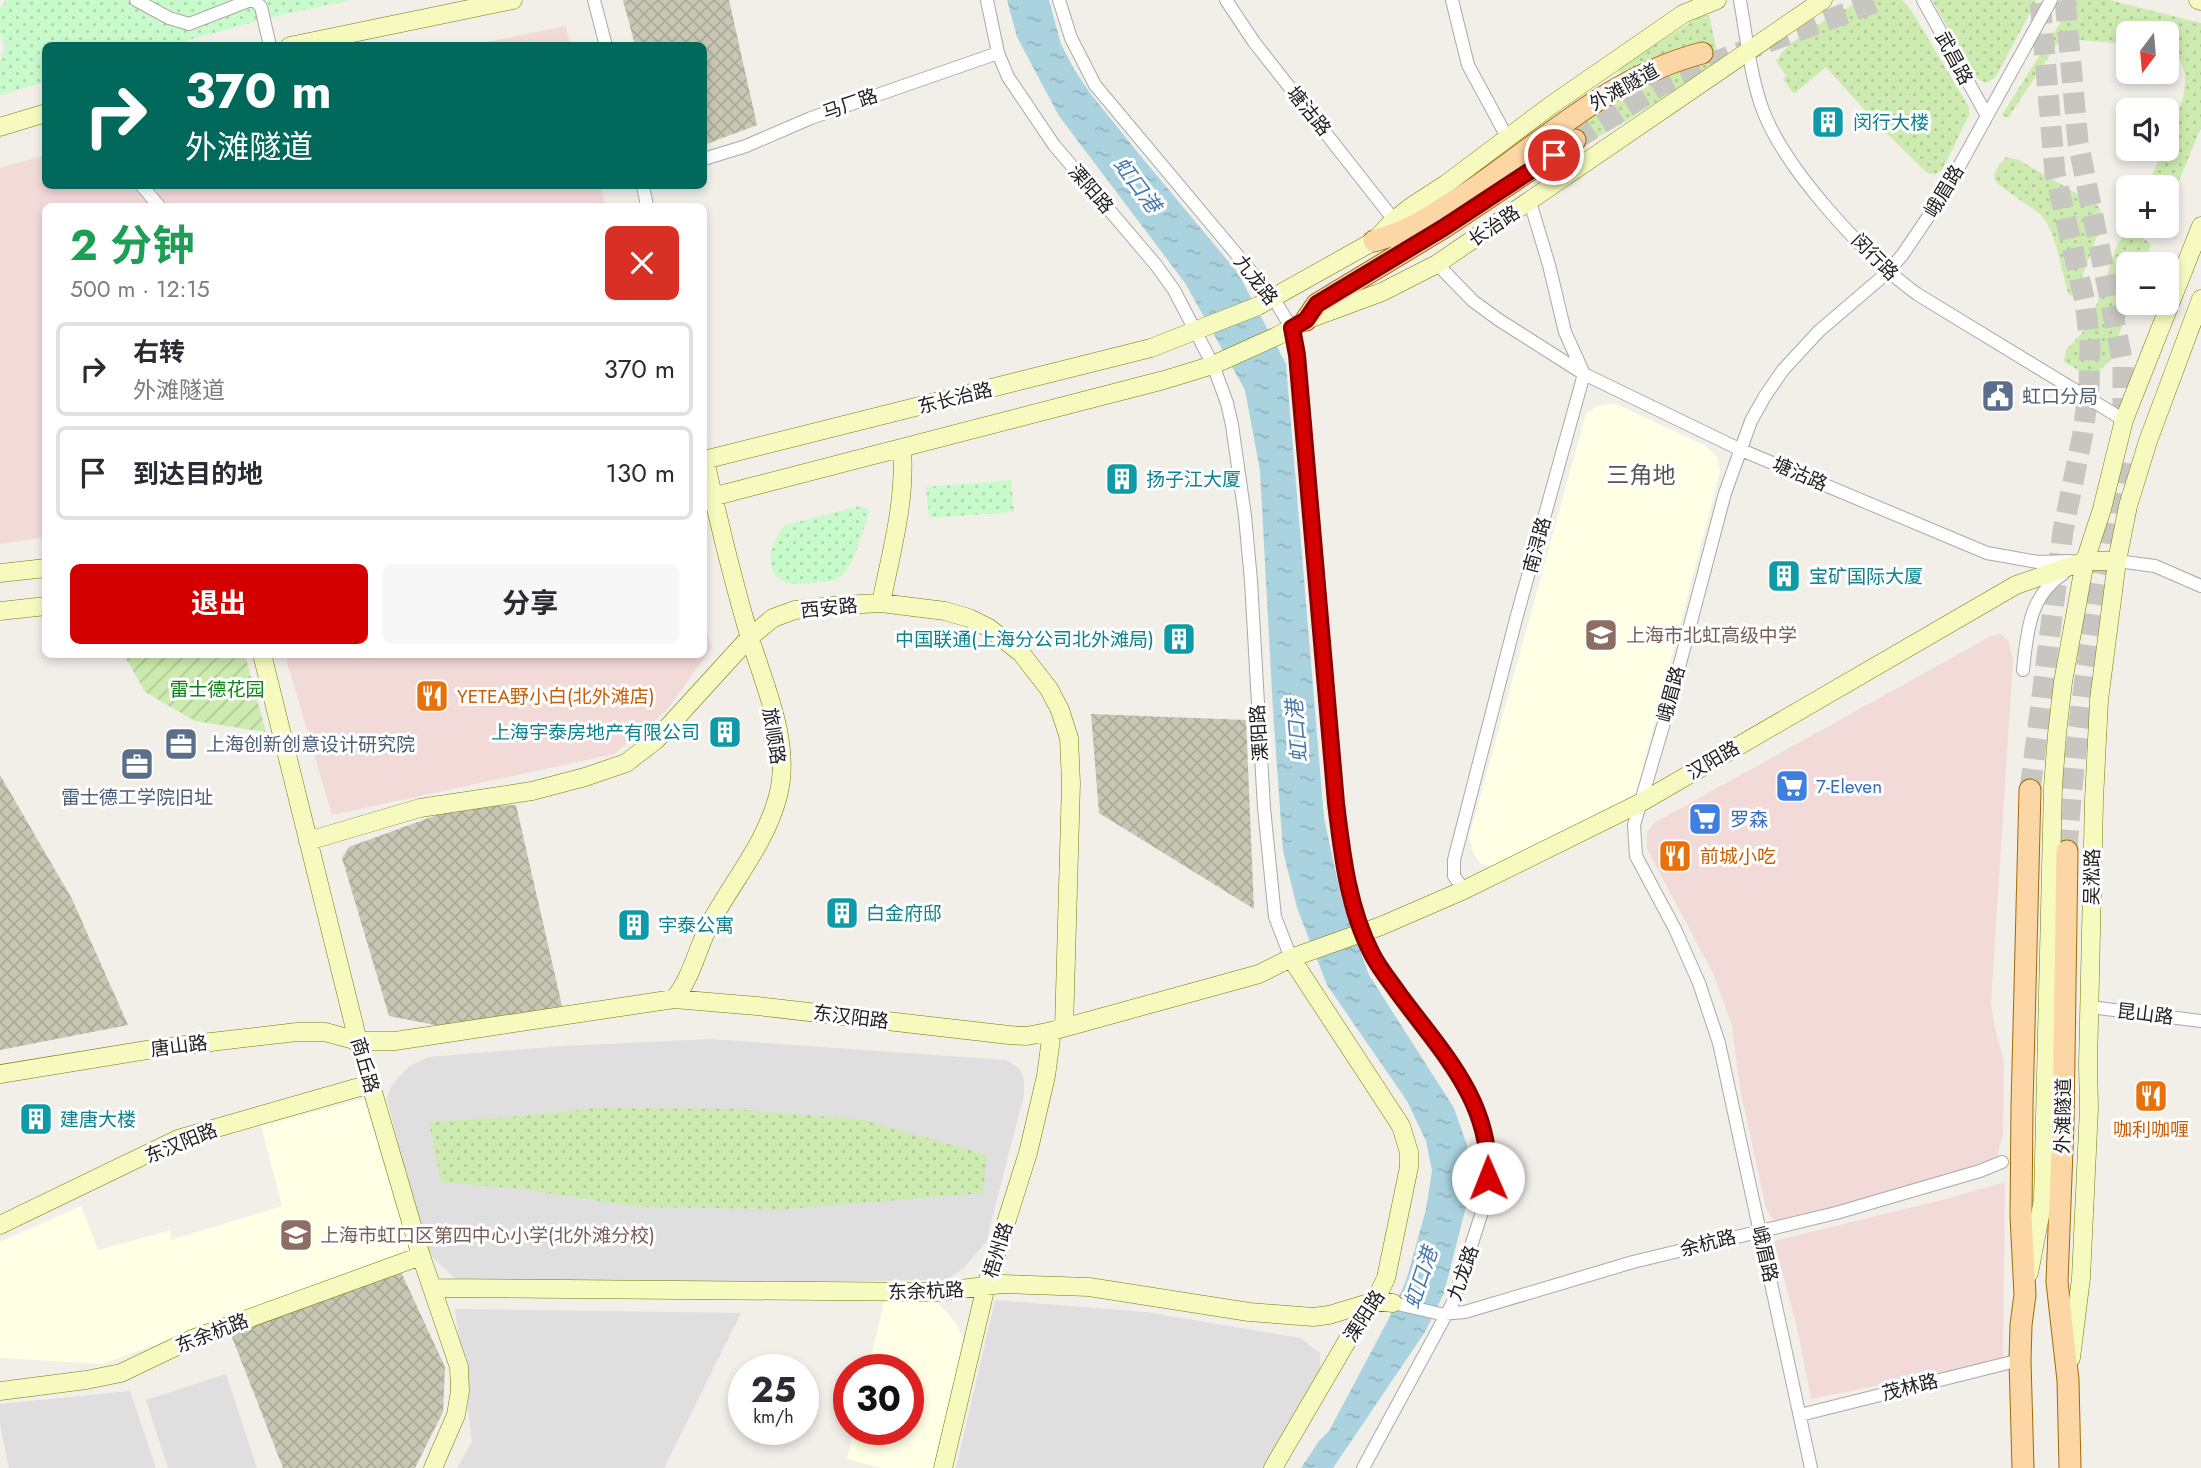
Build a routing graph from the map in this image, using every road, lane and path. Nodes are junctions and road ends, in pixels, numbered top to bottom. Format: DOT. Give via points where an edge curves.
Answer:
graph roads {
  1 [pos="136,0"];
  2 [pos="252,0"];
  3 [pos="513,0"];
  4 [pos="594,0"];
  5 [pos="987,0"];
  6 [pos="1059,0"];
  7 [pos="1226,0"];
  8 [pos="1452,0"];
  9 [pos="1717,0"];
  10 [pos="1740,0"];
  11 [pos="1823,0"];
  12 [pos="1923,0"];
  13 [pos="2051,0"];
  14 [pos="269,42"];
  15 [pos="309,42"];
  16 [pos="605,42"];
  17 [pos="1749,51"];
  18 [pos="998,53"];
  19 [pos="1702,53"];
  20 [pos="42,114"];
  21 [pos="1987,116"];
  22 [pos="0,127"];
  23 [pos="1507,137"];
  24 [pos="1575,140"];
  25 [pos="707,158"];
  26 [pos="145,189"];
  27 [pos="1531,202"];
  28 [pos="157,203"];
  29 [pos="1394,220"];
  30 [pos="2201,226"];
  31 [pos="1374,241"];
  32 [pos="1437,264"];
  33 [pos="1888,272"];
  34 [pos="2201,299"];
  35 [pos="1266,303"];
  36 [pos="1292,328"];
  37 [pos="1200,330"];
  38 [pos="1251,347"];
  39 [pos="1217,363"];
  40 [pos="1584,374"];
  41 [pos="2124,420"];
  42 [pos="902,449"];
  43 [pos="1739,449"];
  44 [pos="707,457"];
  45 [pos="708,498"];
  46 [pos="2085,561"];
  47 [pos="2118,561"];
  48 [pos="42,568"];
  49 [pos="0,573"];
  50 [pos="2201,586"];
  51 [pos="881,604"];
  52 [pos="42,606"];
  53 [pos="0,611"];
  54 [pos="750,637"];
  55 [pos="263,658"];
  56 [pos="2023,670"];
  57 [pos="2030,790"];
  58 [pos="1640,803"];
  59 [pos="308,841"];
  60 [pos="2067,851"];
  61 [pos="1464,890"];
  62 [pos="1359,934"];
  63 [pos="1333,944"];
  64 [pos="1291,958"];
  65 [pos="674,999"];
  66 [pos="2090,1007"];
  67 [pos="2201,1021"];
  68 [pos="1058,1030"];
  69 [pos="358,1041"];
  70 [pos="0,1074"];
  71 [pos="370,1084"];
  72 [pos="2002,1162"];
  73 [pos="0,1225"];
  74 [pos="1759,1230"];
  75 [pos="421,1256"];
  76 [pos="986,1286"];
  77 [pos="432,1287"];
  78 [pos="2025,1295"];
  79 [pos="1384,1302"];
  80 [pos="1413,1308"];
  81 [pos="1448,1315"];
  82 [pos="2020,1360"];
  83 [pos="2068,1380"];
  84 [pos="0,1391"];
  85 [pos="1800,1415"];
  86 [pos="2022,1465"];
  87 [pos="433,1468"];
  88 [pos="943,1468"];
  89 [pos="1273,1468"];
  90 [pos="1363,1468"];
  91 [pos="1811,1468"];
  92 [pos="2070,1468"];
  1 -- 2 [label="street" via="189,24"];
  2 -- 14 [label="street" via="261,7"];
  3 -- 15 [label="street"];
  4 -- 16 [label="street"];
  5 -- 18 [label="street, 溧阳路"];
  6 -- 35 [label="street, 九龙路" via="1096,85"];
  7 -- 29 [label="street, 塘沽路"];
  8 -- 23 [label="street" via="1468,65"];
  9 -- 23 [label="street" via="1683,14"];
  10 -- 17 [label="street, 闵行路"];
  11 -- 17 [label="street, 长治路"];
  12 -- 21 [label="street, 武昌路"];
  13 -- 21 [label="street, 峨眉路"];
  17 -- 27 [label="street, 长治路"];
  17 -- 33 [label="street, 闵行路" via="1761,104 1786,155"];
  18 -- 25 [label="street, 马厂路"];
  18 -- 37 [label="street, 溧阳路" via="1008,77 1047,136 1156,265"];
  19 -- 31 [label="main road, 外滩隧道" via="1651,70 1609,91 1462,197 1398,234"];
  20 -- 22 [label="street"];
  21 -- 33 [label="street, 峨眉路" via="1945,192"];
  23 -- 29 [label="street"];
  24 -- 36 [label="main road" via="1434,234 1317,304"];
  26 -- 28 [label="street"];
  27 -- 32 [label="street, 长治路"];
  27 -- 40 [label="street" via="1565,332"];
  29 -- 31 [label="street"];
  30 -- 41 [label="street"];
  31 -- 35 [label="street"];
  32 -- 36 [label="street, 长治路"];
  32 -- 40 [label="street, 塘沽路" via="1473,301"];
  33 -- 41 [label="street, 闵行路" via="1996,344"];
  33 -- 43 [label="street, 峨眉路" via="1818,331 1783,370"];
  34 -- 47 [label="street, 吴淞路" via="2148,441 2128,506"];
  35 -- 36 [label="street, 九龙路"];
  35 -- 37 [label="street"];
  36 -- 38 [label="street, 长治路"];
  36 -- 62 [label="street, 九龙路" via="1337,814"];
  37 -- 39 [label="street, 溧阳路"];
  37 -- 44 [label="street, 东长治路" via="1151,348"];
  38 -- 39 [label="street, 东长治路"];
  39 -- 42 [label="street, 东长治路"];
  39 -- 64 [label="street, 溧阳路" via="1232,425 1245,516 1275,917"];
  40 -- 43 [label="street, 塘沽路"];
  40 -- 61 [label="street, 南浔路" via="1454,860 1454,876"];
  41 -- 46 [label="street"];
  42 -- 45 [label="street, 东长治路"];
  42 -- 51 [label="street" via="902,495"];
  43 -- 46 [label="street, 塘沽路" via="1987,553 2038,562"];
  43 -- 58 [label="street, 峨眉路"];
  45 -- 54 [label="street, 旅顺路"];
  46 -- 47 [label="street, 塘沽路"];
  46 -- 56 [label="street" via="2042,592 2029,629"];
  46 -- 58 [label="street, 汉阳路" via="1990,598"];
  46 -- 78 [label="street" via="2057,734 2043,1200"];
  47 -- 50 [label="street, 塘沽路" via="2155,566"];
  47 -- 66 [label="street, 吴淞路" via="2099,699"];
  48 -- 49 [label="street"];
  51 -- 54 [label="street, 西安路" via="795,610 773,618"];
  51 -- 68 [label="street, 西安路" via="945,611 989,628 1034,668 1060,710 1071,766"];
  52 -- 53 [label="street"];
  54 -- 59 [label="street, 西安路" via="656,740 626,763 532,791 420,808"];
  54 -- 65 [label="street, 旅顺路" via="775,719 779,794 767,831 713,919"];
  55 -- 59 [label="street, 商丘路"];
  57 -- 78 [label="main road" via="2021,1147"];
  58 -- 61 [label="street, 汉阳路"];
  58 -- 74 [label="street, 峨眉路" via="1634,825 1636,856 1675,929 1710,1010"];
  59 -- 69 [label="street, 商丘路"];
  60 -- 83 [label="main road, 外滩隧道" via="2057,1282"];
  61 -- 62 [label="street, 汉阳路"];
  62 -- 63 [label="street, 汉阳路"];
  62 -- 81 [label="street, 九龙路" via="1468,1088 1487,1141 1488,1178 1482,1212"];
  63 -- 64 [label="street, 东汉阳路"];
  64 -- 68 [label="street, 东汉阳路" via="1259,974"];
  64 -- 79 [label="street, 溧阳路" via="1389,1104 1406,1139 1406,1190"];
  65 -- 68 [label="street, 东汉阳路" via="1009,1035"];
  65 -- 69 [label="street, 东汉阳路" via="395,1041"];
  66 -- 67 [label="street, 昆山路"];
  66 -- 83 [label="street, 吴淞路" via="2081,1278"];
  68 -- 76 [label="street, 梧州路" via="1028,1153"];
  69 -- 70 [label="street, 唐山路" via="325,1032 297,1032"];
  69 -- 71 [label="street, 商丘路"];
  71 -- 73 [label="street, 东汉阳路" via="178,1139"];
  71 -- 75 [label="street, 商丘路"];
  72 -- 74 [label="street, 余杭路" via="1836,1213"];
  74 -- 81 [label="street, 余杭路"];
  74 -- 85 [label="street, 峨眉路"];
  75 -- 77 [label="street, 商丘路"];
  75 -- 84 [label="street, 东余杭路" via="192,1339 121,1373"];
  76 -- 77 [label="street, 东余杭路" via="936,1292"];
  76 -- 79 [label="street, 东余杭路" via="1089,1287 1312,1317"];
  76 -- 88 [label="street, 梧州路"];
  77 -- 87 [label="street, 商丘路" via="455,1353 460,1391 451,1428"];
  78 -- 82 [label="main road"];
  79 -- 80 [label="street, 东余杭路"];
  79 -- 89 [label="street, 溧阳路" via="1357,1324"];
  80 -- 81 [label="street, 余杭路"];
  81 -- 90 [label="street, 九龙路"];
  82 -- 85 [label="street, 茂林路"];
  82 -- 86 [label="main road"];
  83 -- 92 [label="main road, 吴淞路"];
  85 -- 91 [label="street, 峨眉路"];
}
